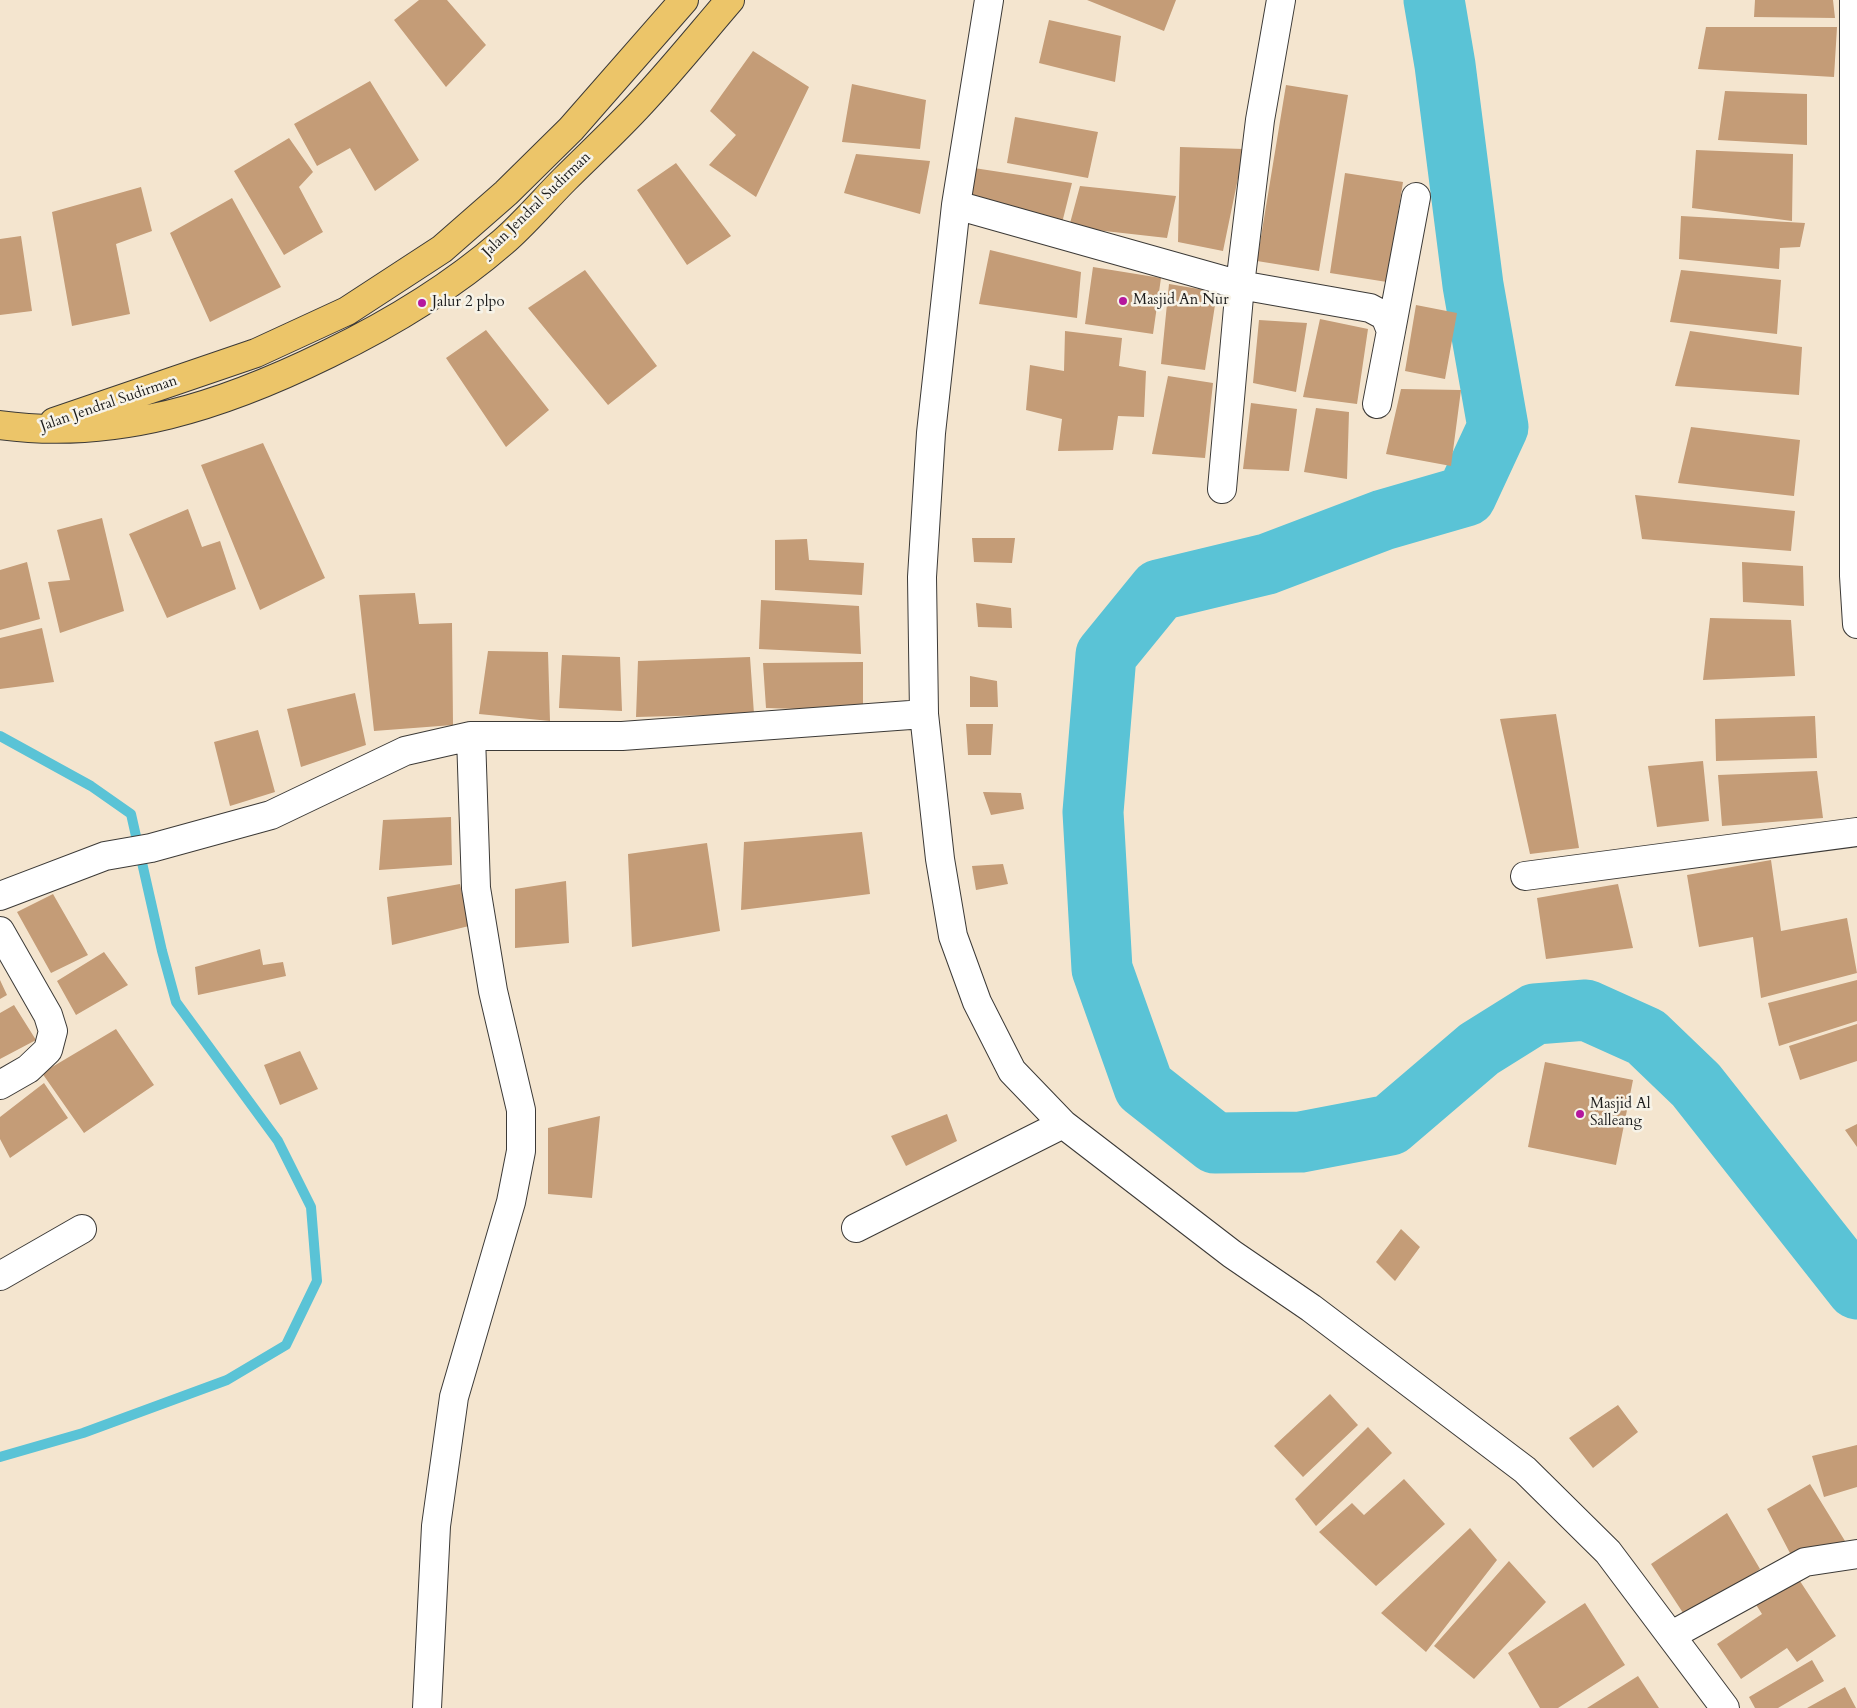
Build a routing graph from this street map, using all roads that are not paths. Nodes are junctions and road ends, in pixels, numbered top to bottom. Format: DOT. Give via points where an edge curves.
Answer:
graph roads {
  1 [pos="684,0"];
  2 [pos="730,0"];
  3 [pos="989,0"];
  4 [pos="1281,0"];
  5 [pos="1854,0"];
  6 [pos="1416,197"];
  7 [pos="956,205"];
  8 [pos="1240,285"];
  9 [pos="1391,331"];
  10 [pos="1377,404"];
  11 [pos="0,425"];
  12 [pos="34,430"];
  13 [pos="1222,489"];
  14 [pos="1857,624"];
  15 [pos="924,714"];
  16 [pos="471,736"];
  17 [pos="1857,832"];
  18 [pos="1525,876"];
  19 [pos="0,896"];
  20 [pos="0,931"];
  21 [pos="0,1085"];
  22 [pos="1063,1124"];
  23 [pos="856,1228"];
  24 [pos="82,1229"];
  25 [pos="0,1276"];
  26 [pos="1857,1554"];
  27 [pos="1672,1636"];
  28 [pos="427,1708"];
  29 [pos="1724,1708"];
  1 -- 12 [label="highway, Jalan Jendral Sudirman" via="570,129 506,194 442,250 347,311 256,353 75,413"];
  2 -- 12 [label="highway, Jalan Jendral Sudirman" via="640,104 503,242 431,297 361,338 296,370 190,411 123,424"];
  3 -- 7 [label="street"];
  4 -- 8 [label="street" via="1260,120"];
  5 -- 14 [label="street" via="1854,566"];
  6 -- 9 [label="street"];
  7 -- 8 [label="street"];
  7 -- 15 [label="street" via="930,452 922,577"];
  8 -- 9 [label="street" via="1370,308 1385,316"];
  8 -- 13 [label="street"];
  9 -- 10 [label="street"];
  11 -- 12 [label="highway"];
  15 -- 16 [label="street" via="622,736"];
  15 -- 22 [label="street" via="940,859 953,936 977,1002 1012,1070"];
  16 -- 19 [label="street" via="405,751 272,815 151,848 105,856"];
  16 -- 28 [label="street" via="476,888 493,991 521,1110 521,1151 511,1202 454,1397 436,1526"];
  17 -- 18 [label="street"];
  20 -- 21 [label="street" via="48,1015 53,1031 48,1050 28,1069"];
  22 -- 23 [label="street"];
  22 -- 27 [label="street" via="1232,1254 1312,1308 1525,1470 1608,1552"];
  24 -- 25 [label="street"];
  26 -- 27 [label="street" via="1805,1562"];
  27 -- 29 [label="street"];
}
